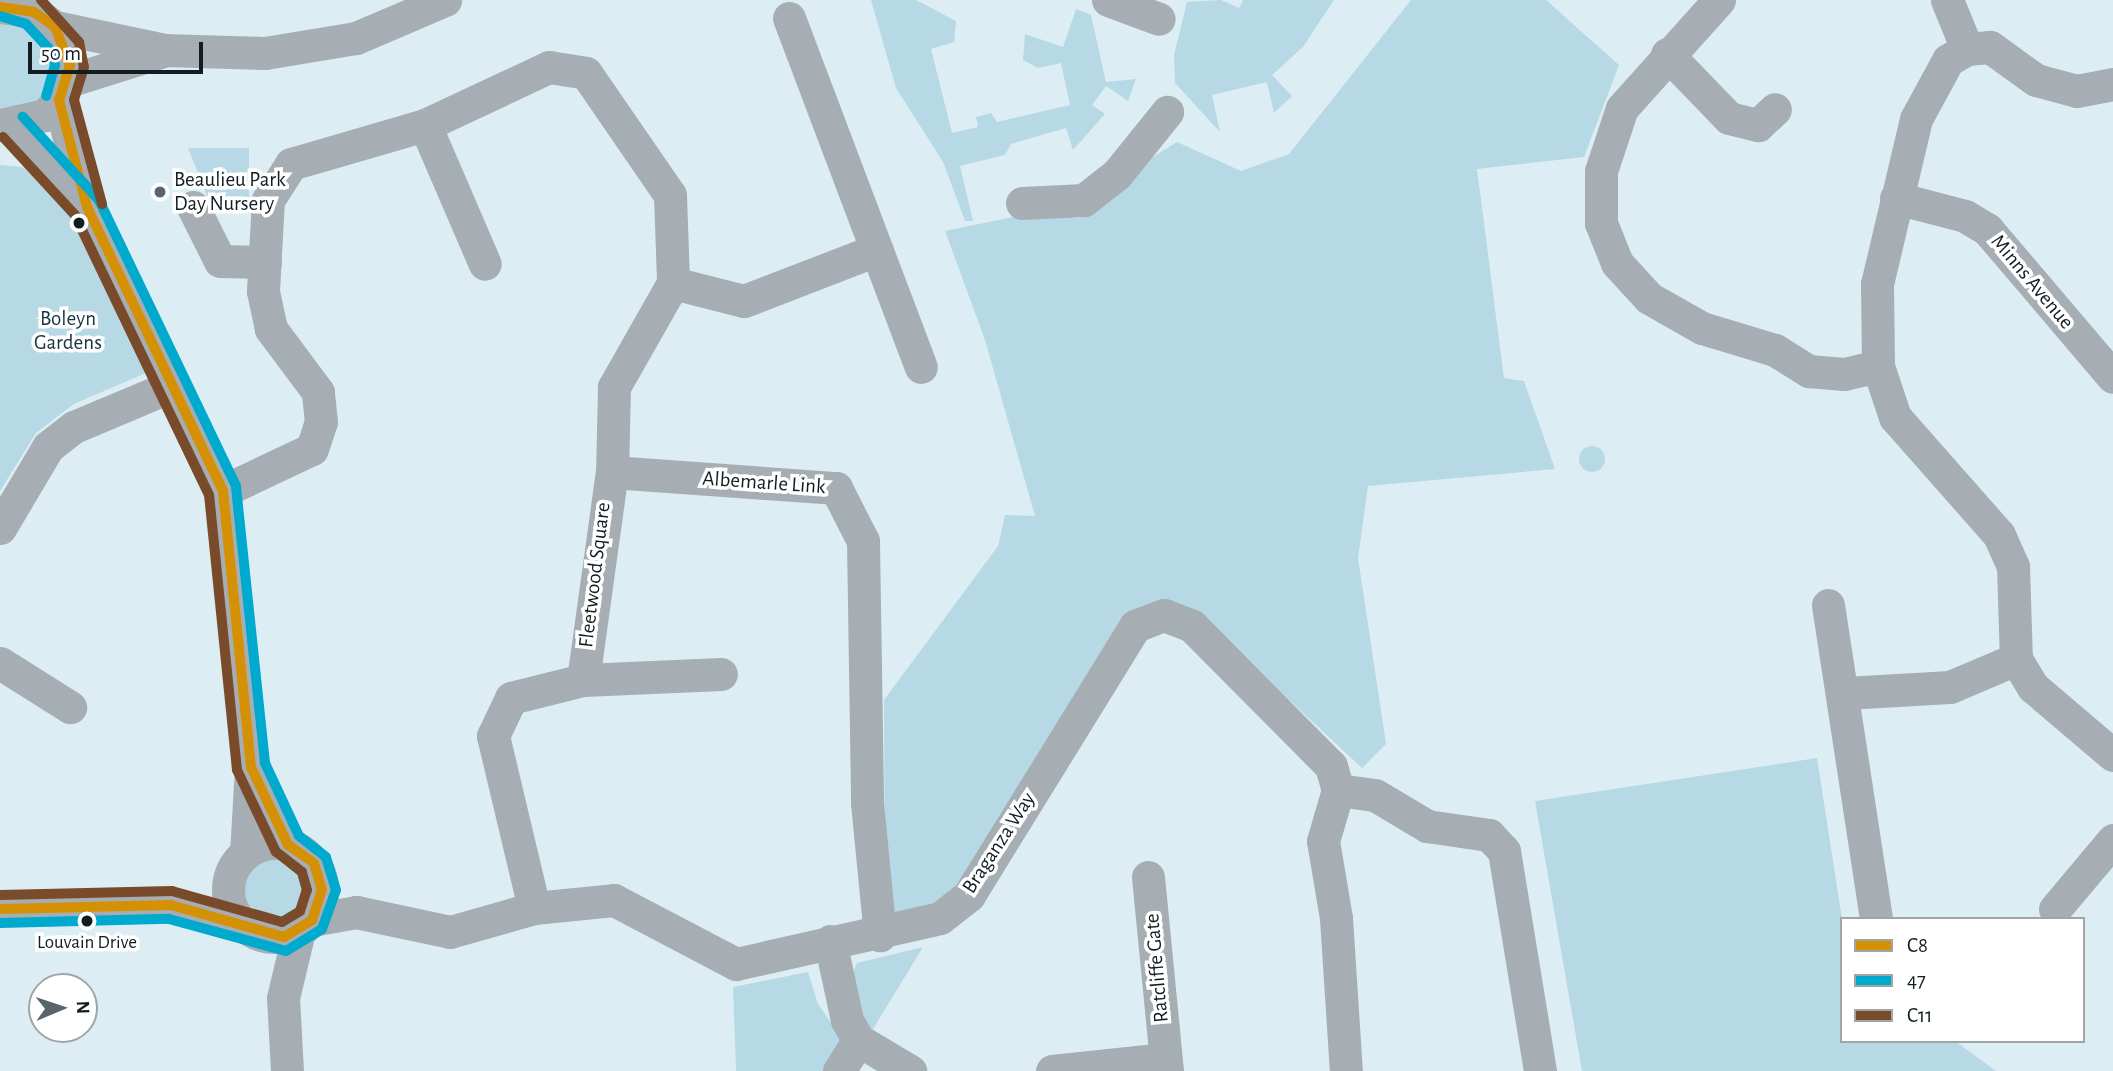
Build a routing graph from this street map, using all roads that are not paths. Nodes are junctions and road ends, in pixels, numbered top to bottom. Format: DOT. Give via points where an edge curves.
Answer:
graph roads {
  1 [pos="445,0"];
  2 [pos="1108,0"];
  3 [pos="1719,0"];
  4 [pos="1947,0"];
  5 [pos="4,5"];
  6 [pos="789,18"];
  7 [pos="1160,19"];
  8 [pos="55,27"];
  9 [pos="1967,48"];
  10 [pos="165,50"];
  11 [pos="1667,54"];
  12 [pos="2113,83"];
  13 [pos="64,90"];
  14 [pos="1775,109"];
  15 [pos="1167,112"];
  16 [pos="425,125"];
  17 [pos="6,126"];
  18 [pos="1896,198"];
  19 [pos="1022,203"];
  20 [pos="87,207"];
  21 [pos="193,207"];
  22 [pos="876,250"];
  23 [pos="265,262"];
  24 [pos="485,264"];
  25 [pos="673,283"];
  26 [pos="1878,366"];
  27 [pos="921,367"];
  28 [pos="2113,377"];
  29 [pos="174,386"];
  30 [pos="612,472"];
  31 [pos="223,491"];
  32 [pos="0,528"];
  33 [pos="1828,605"];
  34 [pos="2016,659"];
  35 [pos="0,663"];
  36 [pos="721,674"];
  37 [pos="583,680"];
  38 [pos="1845,693"];
  39 [pos="70,707"];
  40 [pos="2113,755"];
  41 [pos="251,767"];
  42 [pos="1338,790"];
  43 [pos="2113,840"];
  44 [pos="301,854"];
  45 [pos="241,859"];
  46 [pos="1149,877"];
  47 [pos="171,905"];
  48 [pos="534,908"];
  49 [pos="0,909"];
  50 [pos="2055,909"];
  51 [pos="356,912"];
  52 [pos="1876,917"];
  53 [pos="245,925"];
  54 [pos="306,926"];
  55 [pos="880,935"];
  56 [pos="830,941"];
  57 [pos="283,998"];
  58 [pos="858,1040"];
  59 [pos="1166,1065"];
  60 [pos="287,1071"];
  61 [pos="839,1071"];
  62 [pos="910,1071"];
  63 [pos="1052,1071"];
  64 [pos="1346,1071"];
  65 [pos="1540,1071"];
  1 -- 10 [label="street" via="356,38 265,53"];
  2 -- 7 [label="street"];
  3 -- 11 [label="street"];
  4 -- 9 [label="street"];
  5 -- 8 [label="street"];
  6 -- 22 [label="street"];
  8 -- 10 [label="street"];
  8 -- 13 [label="street" via="65,45"];
  9 -- 12 [label="street" via="1990,47 2036,80 2077,91"];
  9 -- 18 [label="street" via="1948,60 1916,119"];
  10 -- 13 [label="street"];
  11 -- 14 [label="street" via="1724,128 1758,125"];
  11 -- 26 [label="street" via="1622,108 1601,171 1601,223 1618,263 1650,298 1692,322 1775,350 1809,371 1844,374"];
  13 -- 17 [label="street" via="45,115"];
  13 -- 20 [label="street"];
  15 -- 19 [label="street" via="1116,174 1084,200"];
  16 -- 23 [label="street" via="291,164 268,200"];
  16 -- 24 [label="street"];
  16 -- 25 [label="street" via="549,67 586,73 670,195"];
  17 -- 20 [label="street"];
  18 -- 26 [label="street" via="1877,284"];
  18 -- 28 [label="street, Minns Avenue" via="1965,216 1987,229"];
  20 -- 29 [label="street"];
  21 -- 23 [label="street" via="220,261"];
  22 -- 25 [label="street" via="744,301"];
  22 -- 27 [label="street"];
  23 -- 31 [label="street" via="271,329 318,392 321,422 312,449"];
  25 -- 30 [label="street" via="614,387"];
  26 -- 34 [label="street" via="1895,417 1999,535 2013,566"];
  29 -- 31 [label="street"];
  29 -- 32 [label="street" via="74,427 48,447"];
  30 -- 37 [label="street, Fleetwood Square"];
  30 -- 55 [label="street, Albemarle Link" via="835,488 863,541 867,803"];
  31 -- 41 [label="street"];
  33 -- 38 [label="street"];
  34 -- 38 [label="street" via="1950,687"];
  34 -- 40 [label="street" via="2033,687"];
  35 -- 39 [label="street"];
  36 -- 37 [label="street, Fleetwood Square"];
  37 -- 48 [label="street, Fleetwood Square" via="511,698 493,736"];
  38 -- 52 [label="street"];
  41 -- 44 [label="street"];
  41 -- 45 [label="street"];
  42 -- 55 [label="street, Braganza Way" via="1331,766 1192,626 1164,615 1135,626 969,895 940,918"];
  42 -- 64 [label="street" via="1323,841 1336,918"];
  42 -- 65 [label="street" via="1375,795 1427,826 1489,835 1504,851"];
  43 -- 50 [label="street"];
  44 -- 45 [label="street" via="260,845"];
  44 -- 51 [label="street"];
  44 -- 54 [label="street" via="323,890"];
  45 -- 47 [label="street"];
  45 -- 53 [label="street" via="230,892"];
  46 -- 59 [label="street, Ratcliffe Gate"];
  47 -- 49 [label="street"];
  47 -- 53 [label="street"];
  48 -- 51 [label="street, Braganza Way" via="450,932"];
  48 -- 56 [label="street, Braganza Way" via="614,900 736,964"];
  51 -- 54 [label="street, Braganza Way"];
  53 -- 54 [label="street" via="268,937"];
  53 -- 57 [label="street"];
  54 -- 57 [label="street"];
  55 -- 56 [label="street, Braganza Way"];
  56 -- 58 [label="street" via="848,1020"];
  57 -- 60 [label="street"];
  58 -- 61 [label="street"];
  58 -- 62 [label="street"];
  59 -- 63 [label="street, Ratcliffe Gate"];
}
